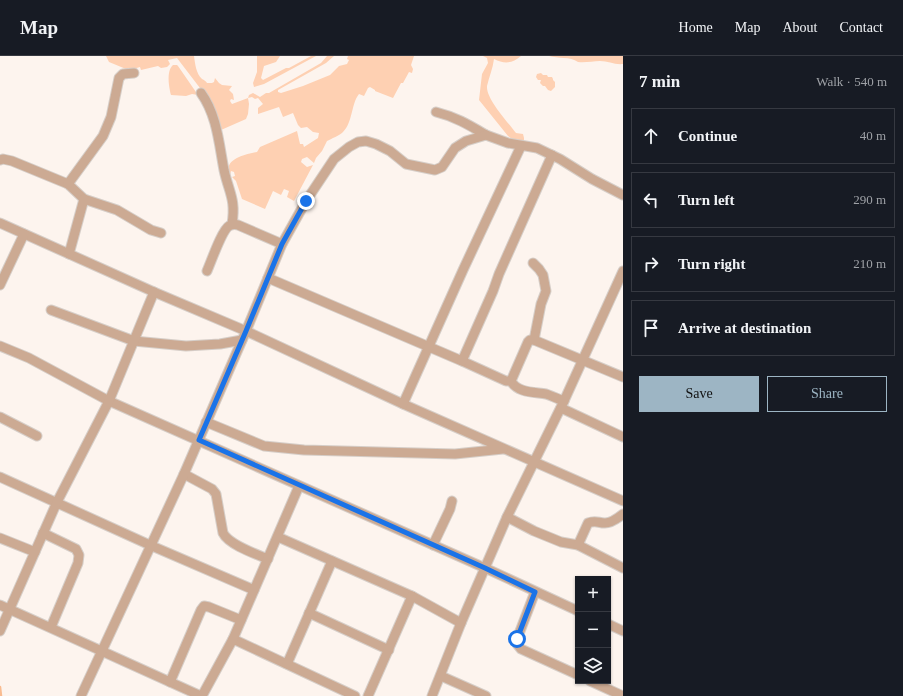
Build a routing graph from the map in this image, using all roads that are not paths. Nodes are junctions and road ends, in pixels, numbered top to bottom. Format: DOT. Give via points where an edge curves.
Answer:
graph roads {
  1 [pos="134,73"];
  2 [pos="201,93"];
  3 [pos="436,112"];
  4 [pos="486,135"];
  5 [pos="522,146"];
  6 [pos="552,155"];
  7 [pos="0,160"];
  8 [pos="68,184"];
  9 [pos="623,195"];
  10 [pos="84,199"];
  11 [pos="0,223"];
  12 [pos="232,224"];
  13 [pos="160,233"];
  14 [pos="24,234"];
  15 [pos="282,244"];
  16 [pos="69,254"];
  17 [pos="532,262"];
  18 [pos="207,271"];
  19 [pos="623,271"];
  20 [pos="268,278"];
  21 [pos="0,285"];
  22 [pos="154,292"];
  23 [pos="50,310"];
  24 [pos="246,331"];
  25 [pos="242,340"];
  26 [pos="534,340"];
  27 [pos="134,341"];
  28 [pos="0,346"];
  29 [pos="429,347"];
  30 [pos="582,360"];
  31 [pos="462,361"];
  32 [pos="623,378"];
  33 [pos="511,381"];
  34 [pos="108,401"];
  35 [pos="402,404"];
  36 [pos="562,405"];
  37 [pos="0,417"];
  38 [pos="206,422"];
  39 [pos="37,436"];
  40 [pos="623,437"];
  41 [pos="199,440"];
  42 [pos="505,449"];
  43 [pos="534,461"];
  44 [pos="184,474"];
  45 [pos="0,477"];
  46 [pos="299,486"];
  47 [pos="452,501"];
  48 [pos="623,501"];
  49 [pos="57,502"];
  50 [pos="623,514"];
  51 [pos="507,517"];
  52 [pos="43,533"];
  53 [pos="278,537"];
  54 [pos="0,538"];
  55 [pos="433,545"];
  56 [pos="578,545"];
  57 [pos="152,546"];
  58 [pos="34,552"];
  59 [pos="268,559"];
  60 [pos="332,561"];
  61 [pos="485,568"];
  62 [pos="623,568"];
  63 [pos="254,590"];
  64 [pos="535,592"];
  65 [pos="412,596"];
  66 [pos="0,605"];
  67 [pos="9,609"];
  68 [pos="575,610"];
  69 [pos="309,613"];
  70 [pos="241,620"];
  71 [pos="461,622"];
  72 [pos="611,625"];
  73 [pos="51,627"];
  74 [pos="0,631"];
  75 [pos="623,631"];
  76 [pos="232,640"];
  77 [pos="389,650"];
  78 [pos="103,651"];
  79 [pos="287,664"];
  80 [pos="575,674"];
  81 [pos="441,676"];
  82 [pos="170,682"];
  83 [pos="597,684"];
  84 [pos="81,696"];
  85 [pos="202,696"];
  86 [pos="355,696"];
  87 [pos="368,696"];
  88 [pos="432,696"];
  89 [pos="486,696"];
  90 [pos="623,696"];
  1 -- 8 [label="street" via="123,74 119,78 111,117 103,136"];
  2 -- 12 [label="street" via="219,136 233,198"];
  3 -- 4 [label="street" via="456,117"];
  4 -- 5 [label="street"];
  4 -- 15 [label="street" via="466,141 456,148 442,167 435,170 406,164 376,144 358,142 334,159"];
  5 -- 6 [label="street" via="537,148"];
  5 -- 29 [label="street" via="462,270"];
  6 -- 9 [label="street"];
  6 -- 31 [label="street"];
  7 -- 8 [label="street" via="12,161"];
  8 -- 10 [label="street"];
  10 -- 13 [label="street" via="117,210"];
  10 -- 16 [label="street"];
  11 -- 14 [label="street"];
  12 -- 15 [label="street"];
  12 -- 18 [label="street" via="227,226"];
  14 -- 16 [label="street"];
  14 -- 21 [label="street"];
  15 -- 20 [label="street"];
  16 -- 22 [label="street"];
  17 -- 26 [label="street" via="543,275 546,291"];
  19 -- 30 [label="street"];
  20 -- 24 [label="street"];
  20 -- 29 [label="street"];
  22 -- 24 [label="street"];
  22 -- 27 [label="street"];
  23 -- 27 [label="street"];
  24 -- 25 [label="street"];
  24 -- 35 [label="street"];
  25 -- 27 [label="street" via="186,346"];
  25 -- 38 [label="street"];
  26 -- 30 [label="street"];
  26 -- 33 [label="street" via="528,342"];
  27 -- 34 [label="street"];
  28 -- 34 [label="street" via="29,358"];
  29 -- 31 [label="street"];
  29 -- 35 [label="street"];
  30 -- 32 [label="street"];
  30 -- 36 [label="street"];
  31 -- 33 [label="street"];
  33 -- 36 [label="street" via="516,387 545,394"];
  34 -- 41 [label="street"];
  34 -- 49 [label="street"];
  35 -- 42 [label="street"];
  36 -- 40 [label="street"];
  36 -- 43 [label="street"];
  37 -- 39 [label="street"];
  38 -- 41 [label="street"];
  38 -- 42 [label="street" via="264,446 304,450 455,454"];
  41 -- 44 [label="street"];
  41 -- 46 [label="street"];
  42 -- 43 [label="street"];
  43 -- 48 [label="street"];
  43 -- 51 [label="street"];
  44 -- 57 [label="street"];
  44 -- 59 [label="street" via="212,489 216,494 225,537"];
  45 -- 49 [label="street"];
  46 -- 53 [label="street"];
  46 -- 55 [label="street"];
  47 -- 55 [label="street"];
  49 -- 52 [label="street"];
  49 -- 57 [label="street"];
  50 -- 56 [label="street" via="604,523 588,523"];
  51 -- 56 [label="street" via="561,542"];
  51 -- 61 [label="street"];
  52 -- 58 [label="street"];
  52 -- 73 [label="street" via="76,550 79,555"];
  53 -- 59 [label="street"];
  53 -- 60 [label="street"];
  54 -- 58 [label="street"];
  55 -- 61 [label="street"];
  56 -- 62 [label="street"];
  57 -- 63 [label="street"];
  57 -- 78 [label="street"];
  58 -- 67 [label="street"];
  59 -- 63 [label="street"];
  60 -- 65 [label="street"];
  60 -- 69 [label="street"];
  61 -- 64 [label="street"];
  61 -- 71 [label="street"];
  63 -- 70 [label="street"];
  64 -- 68 [label="street"];
  64 -- 80 [label="street" via="517,644 521,649"];
  65 -- 71 [label="street"];
  65 -- 77 [label="street"];
  66 -- 67 [label="street"];
  67 -- 73 [label="street"];
  67 -- 74 [label="street"];
  69 -- 77 [label="street"];
  69 -- 79 [label="street"];
  70 -- 76 [label="street"];
  70 -- 82 [label="street" via="204,606"];
  71 -- 81 [label="street"];
  72 -- 75 [label="street"];
  73 -- 78 [label="street"];
  76 -- 79 [label="street"];
  76 -- 85 [label="street"];
  77 -- 87 [label="street"];
  78 -- 82 [label="street"];
  78 -- 84 [label="street"];
  79 -- 86 [label="street"];
  81 -- 88 [label="street"];
  81 -- 89 [label="street"];
  82 -- 85 [label="street"];
  83 -- 90 [label="street"];
}
